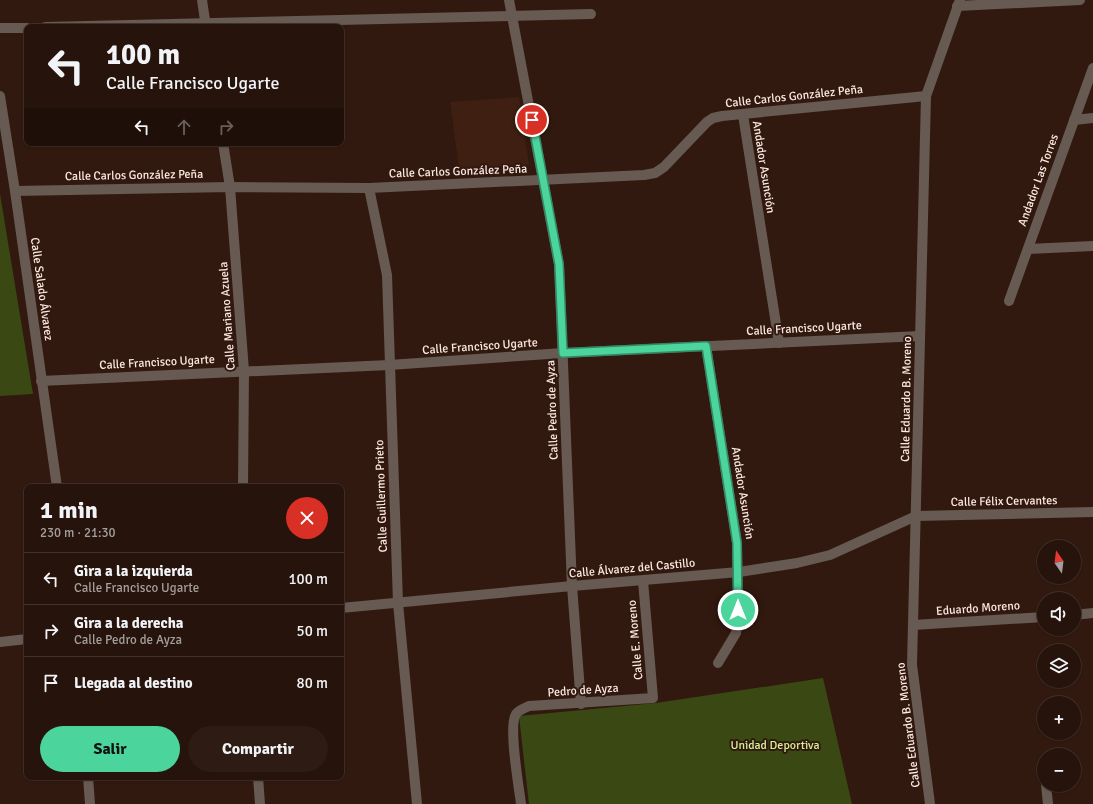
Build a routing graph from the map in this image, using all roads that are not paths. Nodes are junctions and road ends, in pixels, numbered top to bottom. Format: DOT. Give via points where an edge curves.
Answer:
graph roads {
  1 [pos="202,0"];
  2 [pos="509,0"];
  3 [pos="1080,0"];
  4 [pos="958,3"];
  5 [pos="590,14"];
  6 [pos="512,16"];
  7 [pos="206,24"];
  8 [pos="240,24"];
  9 [pos="0,28"];
  10 [pos="24,28"];
  11 [pos="1093,68"];
  12 [pos="0,96"];
  13 [pos="926,96"];
  14 [pos="743,115"];
  15 [pos="1093,118"];
  16 [pos="1074,120"];
  17 [pos="223,146"];
  18 [pos="543,180"];
  19 [pos="230,187"];
  20 [pos="369,188"];
  21 [pos="15,190"];
  22 [pos="1093,246"];
  23 [pos="1028,249"];
  24 [pos="1009,301"];
  25 [pos="920,336"];
  26 [pos="779,343"];
  27 [pos="706,346"];
  28 [pos="563,353"];
  29 [pos="389,364"];
  30 [pos="244,371"];
  31 [pos="41,381"];
  32 [pos="57,484"];
  33 [pos="243,484"];
  34 [pos="1093,512"];
  35 [pos="916,516"];
  36 [pos="738,572"];
  37 [pos="643,581"];
  38 [pos="572,586"];
  39 [pos="398,602"];
  40 [pos="344,608"];
  41 [pos="1093,613"];
  42 [pos="1081,614"];
  43 [pos="1037,617"];
  44 [pos="913,625"];
  45 [pos="24,638"];
  46 [pos="0,642"];
  47 [pos="718,663"];
  48 [pos="653,698"];
  49 [pos="581,704"];
  50 [pos="88,780"];
  51 [pos="258,780"];
  52 [pos="1047,792"];
  53 [pos="90,804"];
  54 [pos="260,804"];
  55 [pos="417,804"];
  56 [pos="521,804"];
  57 [pos="930,804"];
  58 [pos="1048,804"];
  1 -- 7 [label="street"];
  2 -- 6 [label="street, Calle Pedro de Ayza"];
  3 -- 4 [label="street"];
  4 -- 13 [label="street, Calle Eduardo B. Moreno"];
  5 -- 6 [label="street"];
  6 -- 8 [label="street"];
  6 -- 18 [label="street, Calle Pedro de Ayza"];
  9 -- 10 [label="street"];
  11 -- 16 [label="street, Andador Las Torres"];
  12 -- 21 [label="street, Calle Salado Álvarez"];
  13 -- 14 [label="street, Calle Carlos González Peña"];
  13 -- 25 [label="street, Calle Eduardo B. Moreno"];
  14 -- 18 [label="street, Calle Carlos González Peña" via="713,118 655,173"];
  14 -- 26 [label="street, Andador Asunción"];
  15 -- 16 [label="street"];
  16 -- 23 [label="street, Andador Las Torres"];
  17 -- 19 [label="street, Calle Mariano Azuela"];
  18 -- 20 [label="street, Calle Carlos González Peña"];
  18 -- 28 [label="street, Calle Pedro de Ayza" via="559,264"];
  19 -- 20 [label="street, Calle Carlos González Peña"];
  19 -- 21 [label="street, Calle Carlos González Peña"];
  19 -- 30 [label="street, Calle Mariano Azuela"];
  20 -- 29 [label="street, Calle Guillermo Prieto" via="387,275"];
  21 -- 31 [label="street, Calle Salado Álvarez"];
  22 -- 23 [label="street"];
  23 -- 24 [label="street, Andador Las Torres"];
  25 -- 26 [label="street, Calle Francisco Ugarte"];
  25 -- 35 [label="street, Calle Eduardo B. Moreno"];
  26 -- 27 [label="street, Calle Francisco Ugarte"];
  27 -- 28 [label="street, Calle Francisco Ugarte"];
  27 -- 36 [label="street, Andador Asunción" via="737,543"];
  28 -- 29 [label="street, Calle Francisco Ugarte"];
  28 -- 38 [label="street, Calle Pedro de Ayza"];
  29 -- 30 [label="street, Calle Francisco Ugarte"];
  29 -- 39 [label="street, Calle Guillermo Prieto"];
  30 -- 31 [label="street, Calle Francisco Ugarte"];
  30 -- 33 [label="street, Calle Mariano Azuela"];
  31 -- 32 [label="street, Calle Salado Álvarez"];
  34 -- 35 [label="street, Calle Félix Cervantes"];
  35 -- 36 [label="street, Calle Álvarez del Castillo" via="830,555"];
  35 -- 44 [label="street, Calle Eduardo B. Moreno"];
  36 -- 37 [label="street, Calle Álvarez del Castillo"];
  36 -- 47 [label="street, Andador Asunción" via="736,633"];
  37 -- 38 [label="street, Calle Álvarez del Castillo"];
  37 -- 48 [label="street, Calle E. Moreno"];
  38 -- 39 [label="street, Calle Álvarez del Castillo"];
  38 -- 49 [label="street, Calle Pedro de Ayza"];
  39 -- 40 [label="street, Calle Álvarez del Castillo"];
  39 -- 55 [label="street, Calle Guillermo Prieto"];
  41 -- 42 [label="street"];
  43 -- 44 [label="street, Eduardo Moreno"];
  44 -- 57 [label="street, Calle Eduardo B. Moreno" via="912,665"];
  45 -- 46 [label="street"];
  48 -- 49 [label="street, Pedro de Ayza"];
  49 -- 56 [label="street, Pedro de Ayza" via="529,706 516,713 513,728"];
  50 -- 53 [label="street"];
  51 -- 54 [label="street"];
  52 -- 58 [label="street"];
}
